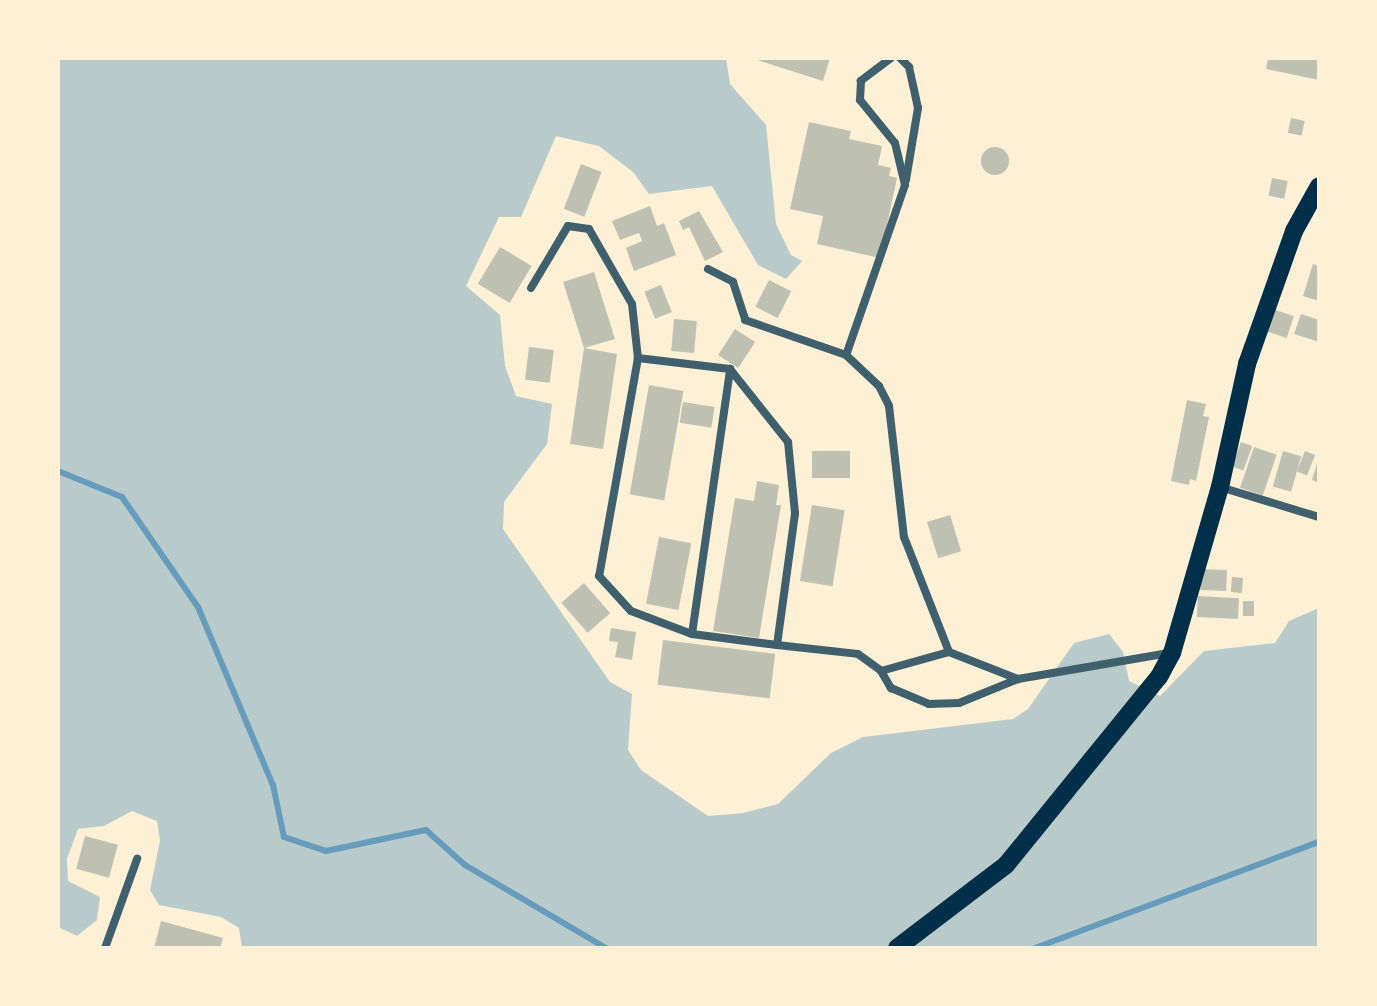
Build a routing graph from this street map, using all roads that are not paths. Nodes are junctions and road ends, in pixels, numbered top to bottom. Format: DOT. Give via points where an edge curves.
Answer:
graph roads {
  1 [pos="891,58"];
  2 [pos="900,58"];
  3 [pos="905,185"];
  4 [pos="1319,186"];
  5 [pos="708,269"];
  6 [pos="531,288"];
  7 [pos="846,355"];
  8 [pos="638,358"];
  9 [pos="730,369"];
  10 [pos="1220,487"];
  11 [pos="1319,517"];
  12 [pos="692,634"];
  13 [pos="777,645"];
  14 [pos="949,652"];
  15 [pos="1172,653"];
  16 [pos="881,671"];
  17 [pos="1018,679"];
  18 [pos="137,859"];
  19 [pos="105,948"];
  20 [pos="897,948"];
  1 -- 3 [label="street" via="861,81 860,100 895,143"];
  2 -- 3 [label="street" via="909,67 918,108"];
  3 -- 7 [label="street"];
  4 -- 10 [label="main road" via="1294,231 1247,364"];
  5 -- 7 [label="street" via="733,282 745,320"];
  6 -- 8 [label="street" via="568,226 589,229 632,304"];
  7 -- 14 [label="street" via="879,386 889,406 904,537"];
  8 -- 9 [label="street"];
  8 -- 12 [label="street" via="599,576 631,611"];
  9 -- 12 [label="street"];
  9 -- 13 [label="street" via="791,450 795,513"];
  10 -- 11 [label="street"];
  10 -- 15 [label="main road"];
  12 -- 13 [label="street"];
  13 -- 16 [label="street" via="858,654"];
  14 -- 16 [label="street"];
  14 -- 17 [label="street"];
  15 -- 17 [label="street"];
  15 -- 20 [label="main road" via="1159,677 1006,865"];
  16 -- 17 [label="street" via="891,688 929,704 959,703"];
  18 -- 19 [label="street"];
}
